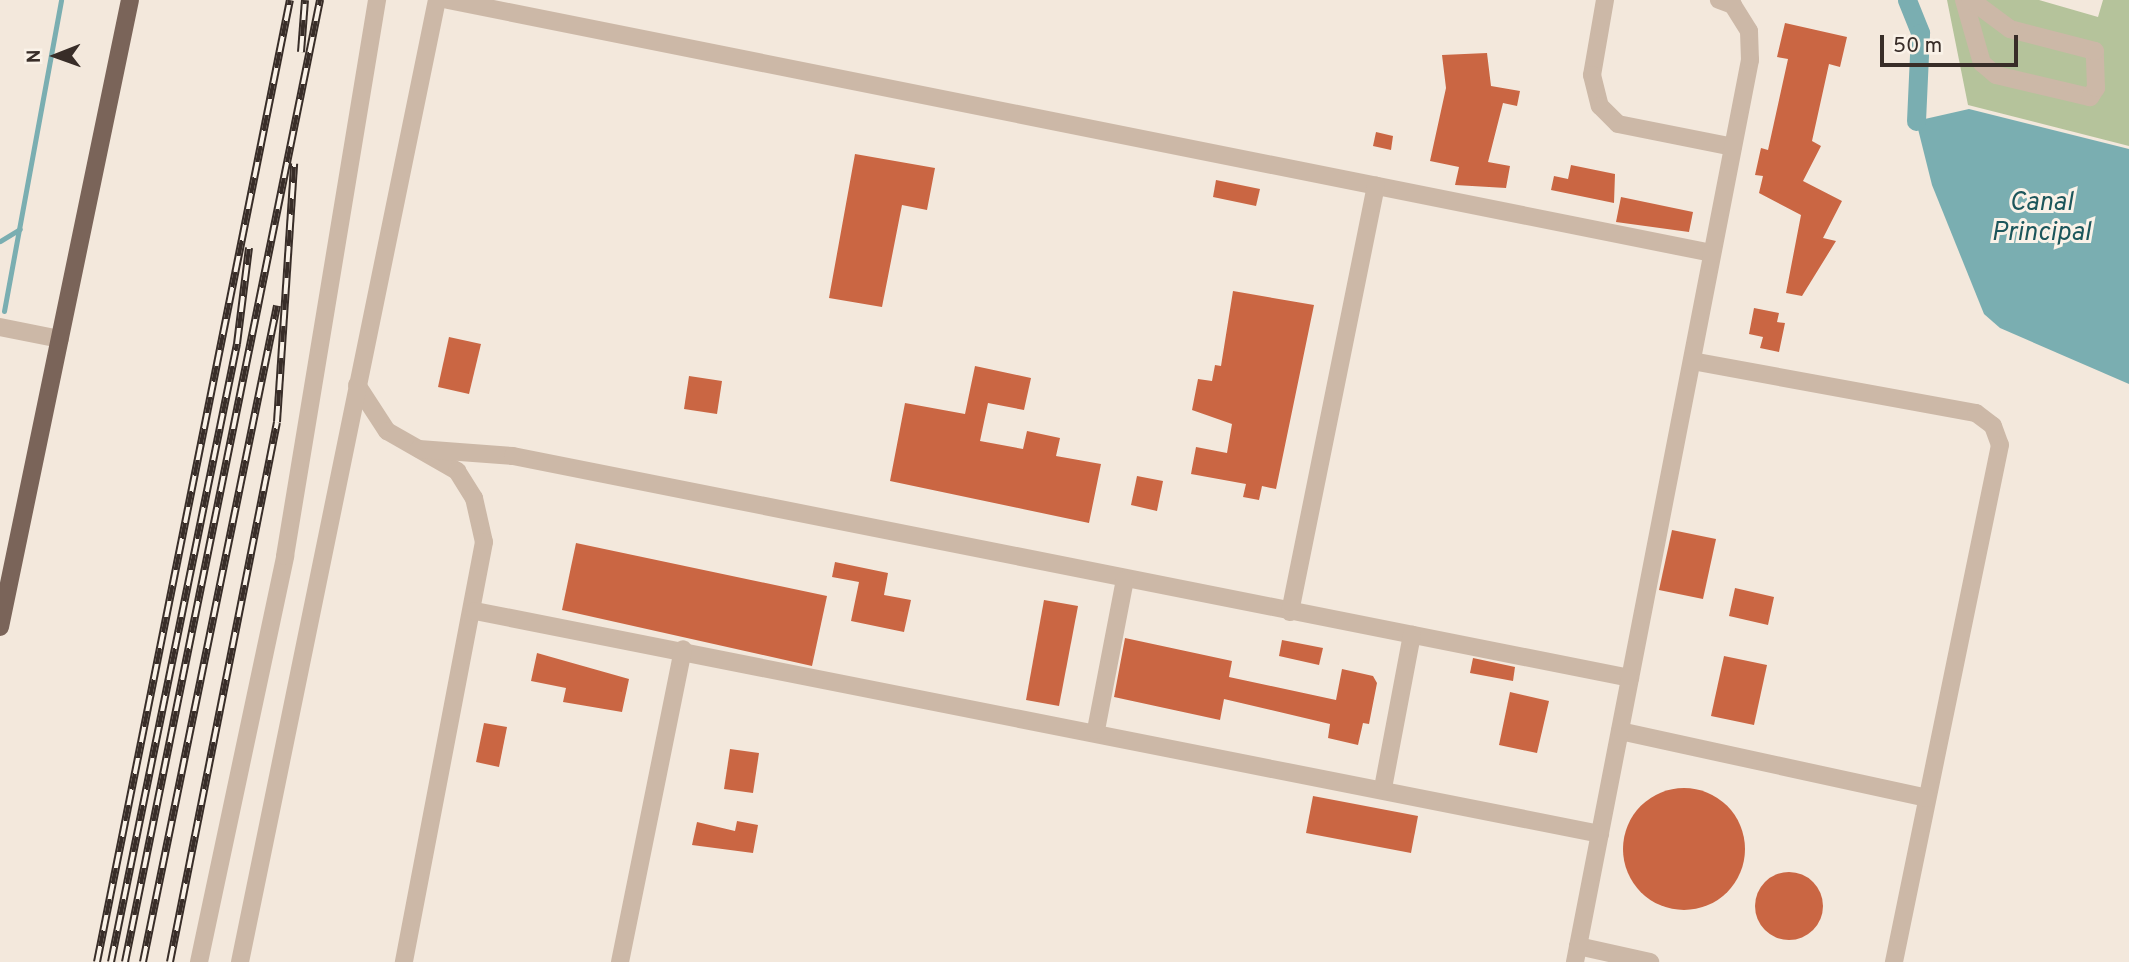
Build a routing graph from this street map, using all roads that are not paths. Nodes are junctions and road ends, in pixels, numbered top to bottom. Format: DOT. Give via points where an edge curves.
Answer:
graph roads {
  1 [pos="130,0"];
  2 [pos="377,0"];
  3 [pos="437,0"];
  4 [pos="448,0"];
  5 [pos="1605,0"];
  6 [pos="1719,0"];
  7 [pos="1964,0"];
  8 [pos="1970,0"];
  9 [pos="1733,147"];
  10 [pos="1376,186"];
  11 [pos="1713,254"];
  12 [pos="0,327"];
  13 [pos="60,339"];
  14 [pos="1692,360"];
  15 [pos="357,385"];
  16 [pos="419,449"];
  17 [pos="1125,580"];
  18 [pos="475,611"];
  19 [pos="1290,612"];
  20 [pos="0,627"];
  21 [pos="1412,635"];
  22 [pos="683,649"];
  23 [pos="1630,678"];
  24 [pos="1096,730"];
  25 [pos="1620,731"];
  26 [pos="1382,788"];
  27 [pos="1927,798"];
  28 [pos="1600,834"];
  29 [pos="1576,954"];
  30 [pos="200,962"];
  31 [pos="240,962"];
  32 [pos="404,962"];
  33 [pos="620,962"];
  34 [pos="1650,962"];
  35 [pos="1894,962"];
  1 -- 13 [label="main road"];
  2 -- 30 [label="lane" via="285,556"];
  3 -- 15 [label="lane"];
  4 -- 10 [label="lane"];
  5 -- 9 [label="lane" via="1592,75 1601,106 1618,124"];
  6 -- 9 [label="lane" via="1733,5 1749,31"];
  7 -- 8 [label="lane" via="1982,63 1996,75 2090,97 2096,88 2095,51 2010,29"];
  9 -- 11 [label="lane"];
  10 -- 11 [label="lane"];
  10 -- 19 [label="lane"];
  11 -- 14 [label="lane"];
  12 -- 13 [label="lane"];
  13 -- 20 [label="main road"];
  14 -- 23 [label="lane"];
  14 -- 27 [label="lane" via="1976,413 1993,426 2000,445"];
  15 -- 16 [label="lane" via="387,431"];
  15 -- 31 [label="lane"];
  16 -- 17 [label="lane" via="513,456"];
  16 -- 18 [label="lane" via="457,471 474,498 484,542"];
  17 -- 19 [label="lane"];
  17 -- 24 [label="lane"];
  18 -- 22 [label="lane"];
  18 -- 32 [label="lane"];
  19 -- 21 [label="lane"];
  21 -- 23 [label="lane"];
  21 -- 26 [label="lane"];
  22 -- 24 [label="lane"];
  22 -- 33 [label="lane"];
  23 -- 25 [label="lane"];
  24 -- 26 [label="lane"];
  25 -- 27 [label="lane"];
  25 -- 28 [label="lane"];
  26 -- 28 [label="lane"];
  27 -- 35 [label="lane"];
  28 -- 29 [label="lane"];
  29 -- 34 [label="lane"];
}
